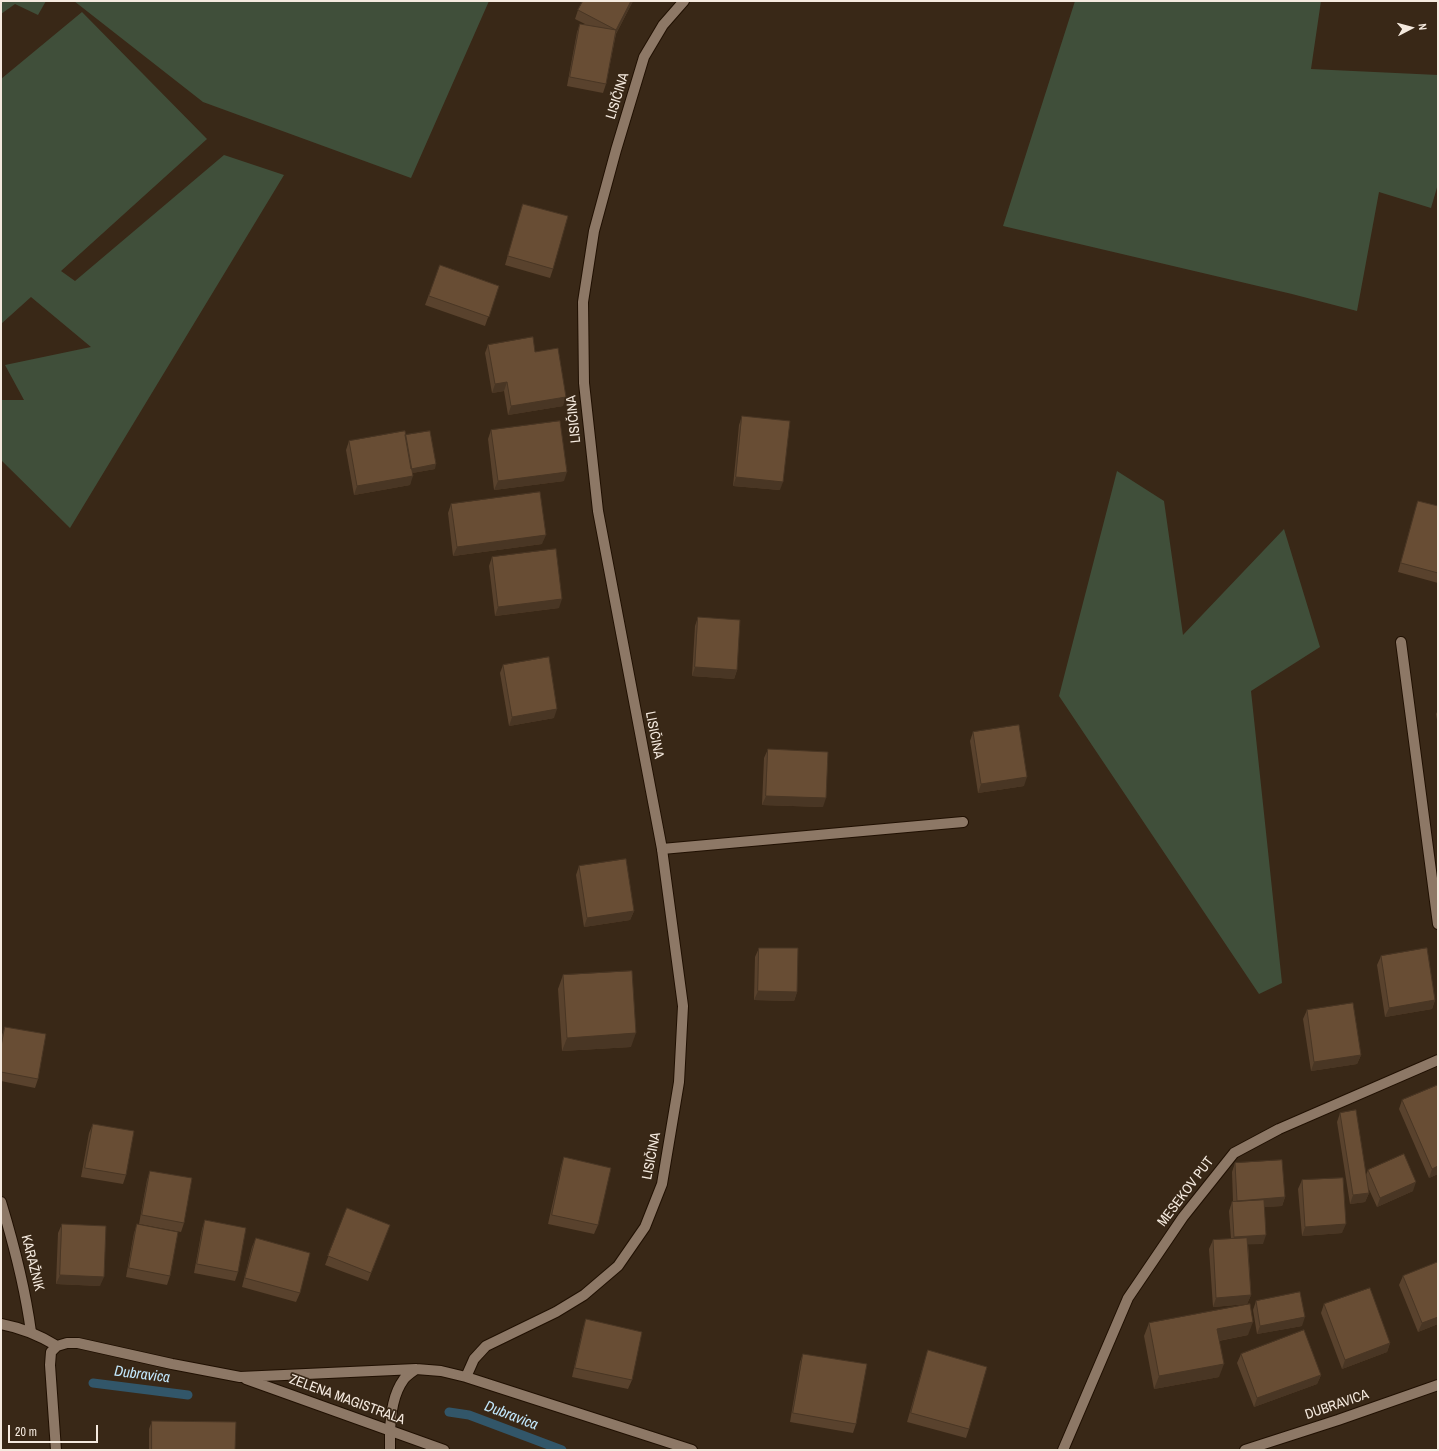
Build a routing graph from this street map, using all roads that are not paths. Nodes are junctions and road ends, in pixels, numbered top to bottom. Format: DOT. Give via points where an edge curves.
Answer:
graph roads {
  1 [pos="684,1"];
  2 [pos="1402,642"];
  3 [pos="964,822"];
  4 [pos="662,849"];
  5 [pos="1438,924"];
  6 [pos="1438,1060"];
  7 [pos="1,1202"];
  8 [pos="1,1324"];
  9 [pos="30,1332"];
  10 [pos="57,1346"];
  11 [pos="416,1369"];
  12 [pos="240,1377"];
  13 [pos="466,1377"];
  14 [pos="1438,1385"];
  15 [pos="390,1431"];
  16 [pos="56,1450"];
  17 [pos="390,1450"];
  18 [pos="444,1450"];
  19 [pos="692,1450"];
  20 [pos="1063,1450"];
  21 [pos="1245,1450"];
  1 -- 4 [label="street, LISIČINA" via="663,25 644,57 594,231 583,302 584,383 598,511"];
  2 -- 5 [label="street"];
  3 -- 4 [label="street"];
  4 -- 13 [label="street, LISIČINA" via="683,1006 679,1082 662,1184 645,1227 618,1266 584,1295 556,1312 486,1346 474,1358"];
  6 -- 20 [label="street, MESEKOV PUT" via="1280,1129 1234,1153 1183,1217 1128,1298"];
  7 -- 9 [label="street, KARAŽNIK" via="27,1304"];
  8 -- 9 [label="street"];
  9 -- 10 [label="street"];
  10 -- 12 [label="street" via="78,1343"];
  10 -- 16 [label="street" via="51,1352 50,1365"];
  11 -- 12 [label="street"];
  11 -- 13 [label="street"];
  11 -- 15 [label="street" via="404,1378 397,1392"];
  12 -- 15 [label="street, ZELENA MAGISTRALA"];
  13 -- 19 [label="street"];
  14 -- 21 [label="street, DUBRAVICA"];
  15 -- 17 [label="street"];
  15 -- 18 [label="street, ZELENA MAGISTRALA"];
}
